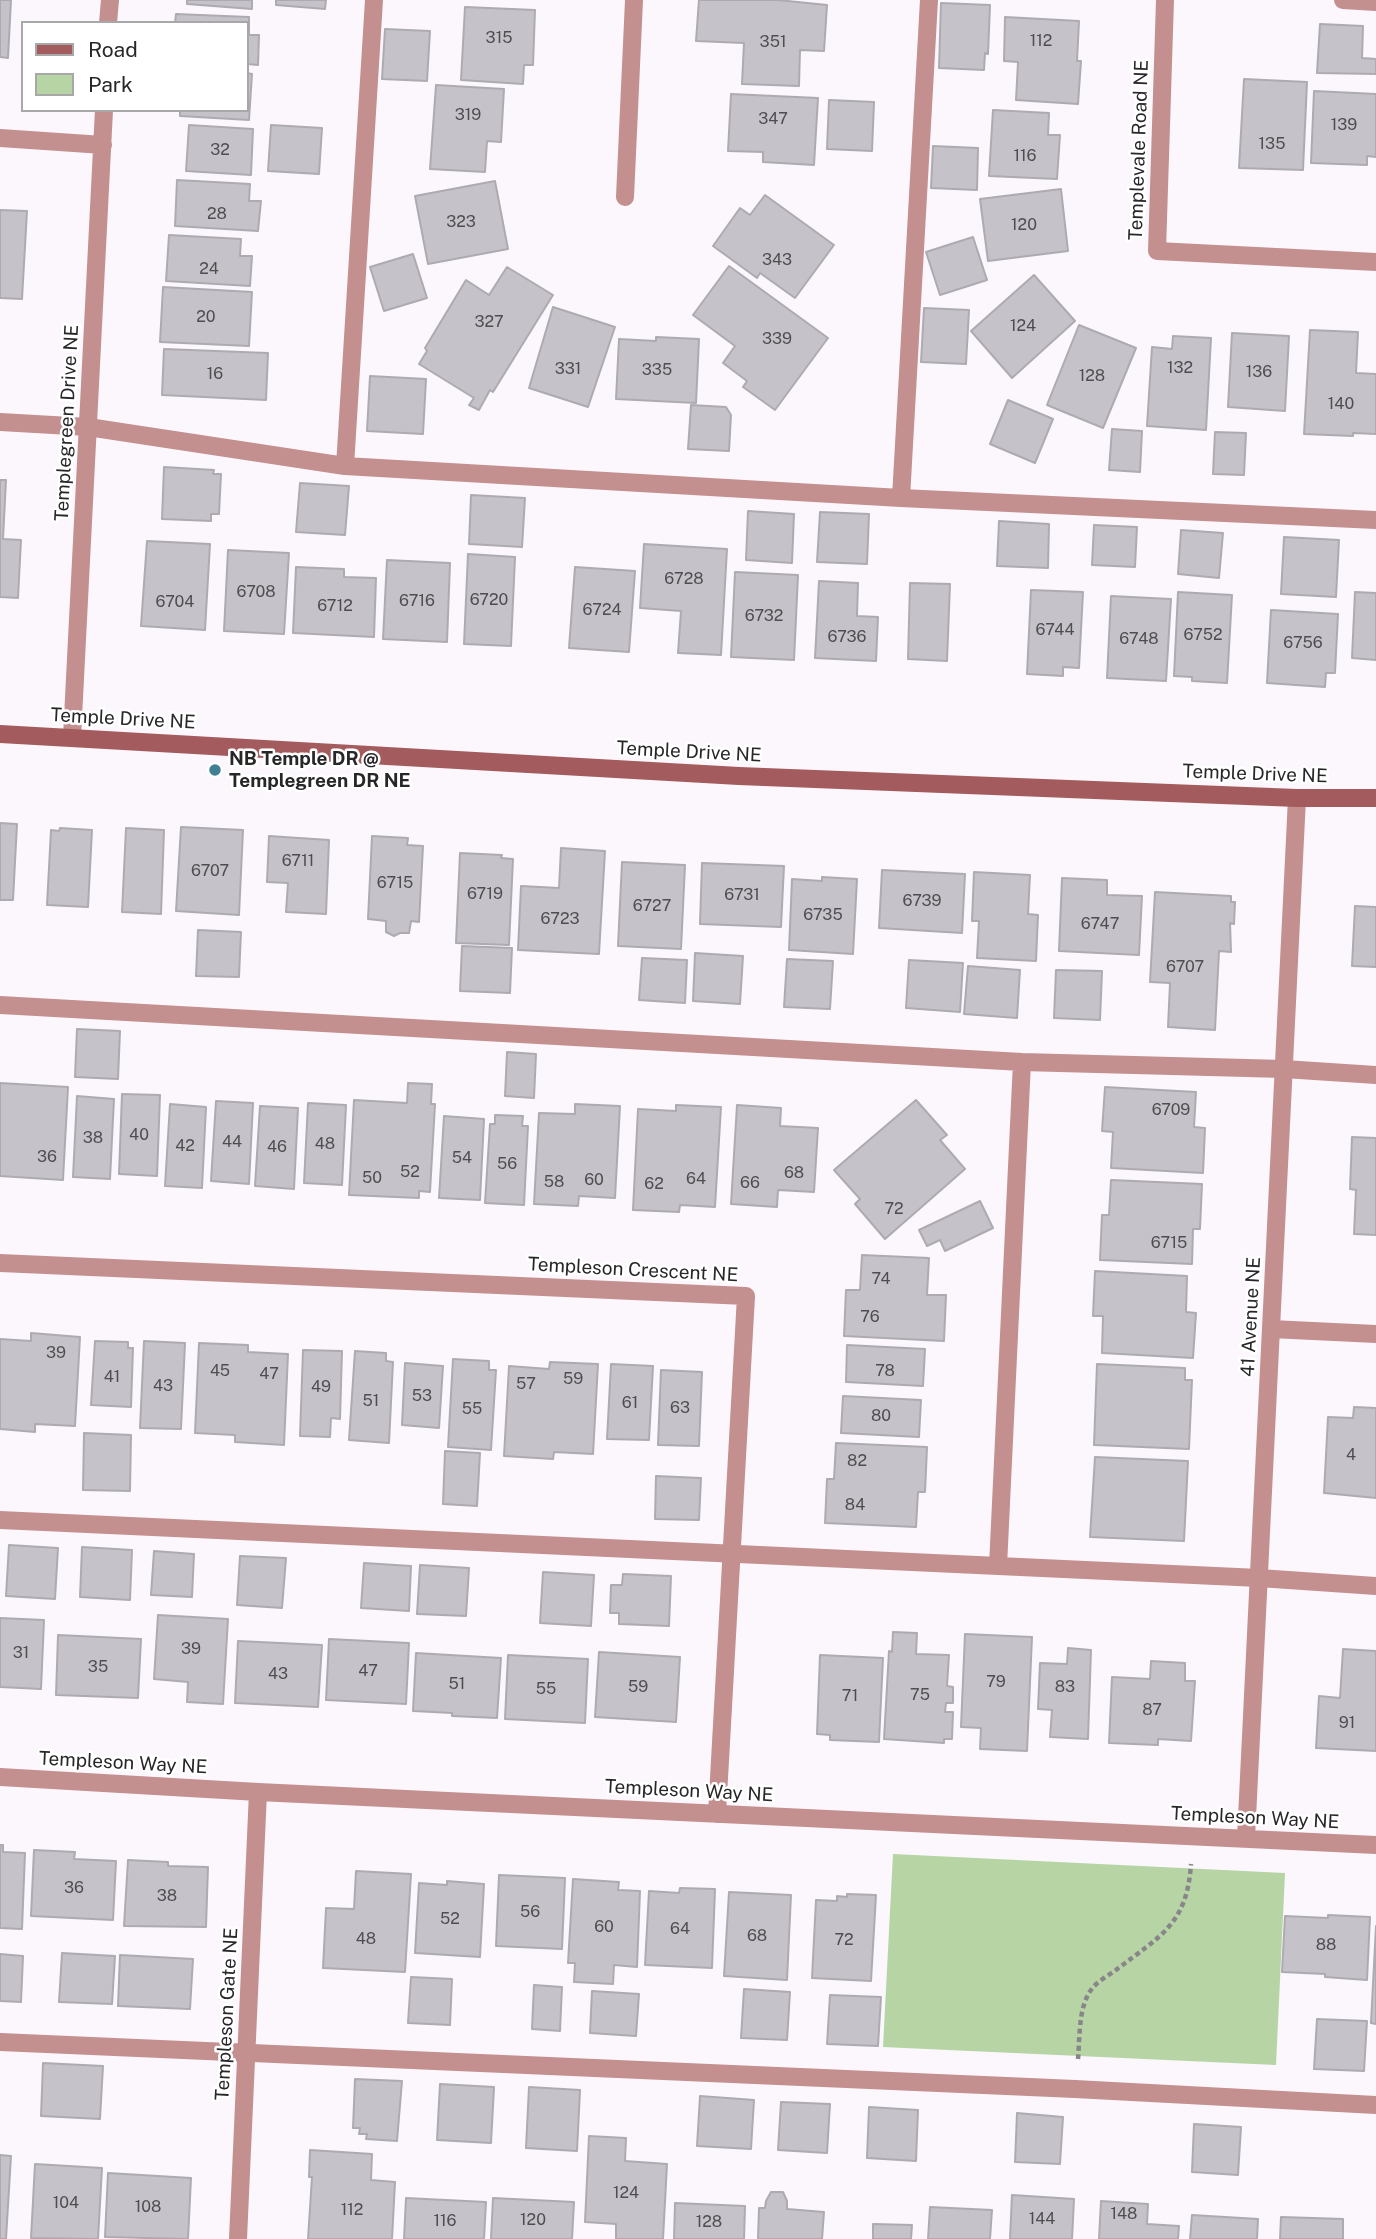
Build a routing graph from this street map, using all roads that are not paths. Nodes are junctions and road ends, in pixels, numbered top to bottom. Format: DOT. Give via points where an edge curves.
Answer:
graph roads {
  1 [pos="110,0"];
  2 [pos="374,0"];
  3 [pos="634,0"];
  4 [pos="929,0"];
  5 [pos="1165,0"];
  6 [pos="1343,0"];
  7 [pos="1376,2"];
  8 [pos="108,21"];
  9 [pos="104,112"];
  10 [pos="0,138"];
  11 [pos="103,145"];
  12 [pos="625,197"];
  13 [pos="1376,262"];
  14 [pos="0,422"];
  15 [pos="88,427"];
  16 [pos="345,466"];
  17 [pos="901,498"];
  18 [pos="1376,520"];
  19 [pos="0,734"];
  20 [pos="72,737"];
  21 [pos="1297,798"];
  22 [pos="1376,798"];
  23 [pos="0,1005"];
  24 [pos="1022,1062"];
  25 [pos="1284,1069"];
  26 [pos="1376,1075"];
  27 [pos="0,1263"];
  28 [pos="1271,1329"];
  29 [pos="1376,1334"];
  30 [pos="0,1520"];
  31 [pos="732,1555"];
  32 [pos="998,1566"];
  33 [pos="1259,1578"];
  34 [pos="1376,1586"];
  35 [pos="0,1777"];
  36 [pos="258,1792"];
  37 [pos="717,1814"];
  38 [pos="1246,1838"];
  39 [pos="1376,1845"];
  40 [pos="0,2042"];
  41 [pos="246,2054"];
  42 [pos="1376,2105"];
  43 [pos="237,2239"];
  1 -- 8 [label="street"];
  2 -- 16 [label="street"];
  3 -- 12 [label="street"];
  4 -- 17 [label="street"];
  5 -- 13 [label="street, Templevale Road NE" via="1157,251"];
  6 -- 7 [label="street"];
  9 -- 11 [label="street, Templegreen Drive NE"];
  10 -- 11 [label="street"];
  11 -- 15 [label="street, Templegreen Drive NE"];
  14 -- 15 [label="street"];
  15 -- 16 [label="street"];
  15 -- 20 [label="street, Templegreen Drive NE"];
  16 -- 17 [label="street"];
  17 -- 18 [label="street"];
  19 -- 20 [label="street, Temple Drive NE"];
  20 -- 21 [label="street, Temple Drive NE" via="739,776"];
  21 -- 22 [label="street, Temple Drive NE"];
  21 -- 25 [label="street, 41 Avenue NE"];
  23 -- 24 [label="street"];
  24 -- 25 [label="street"];
  24 -- 32 [label="street"];
  25 -- 26 [label="street"];
  25 -- 28 [label="street, 41 Avenue NE"];
  27 -- 31 [label="street, Templeson Crescent NE" via="746,1296"];
  28 -- 29 [label="street"];
  28 -- 33 [label="street, 41 Avenue NE"];
  30 -- 31 [label="street"];
  31 -- 32 [label="street"];
  31 -- 37 [label="street, Templeson Crescent NE"];
  32 -- 33 [label="street"];
  33 -- 34 [label="street"];
  33 -- 38 [label="street, 41 Avenue NE"];
  35 -- 36 [label="street, Templeson Way NE"];
  36 -- 37 [label="street, Templeson Way NE"];
  36 -- 41 [label="street, Templeson Gate NE"];
  37 -- 38 [label="street, Templeson Way NE"];
  38 -- 39 [label="street, Templeson Way NE"];
  40 -- 41 [label="street"];
  41 -- 42 [label="street"];
  41 -- 43 [label="street, Templeson Gate NE"];
}
